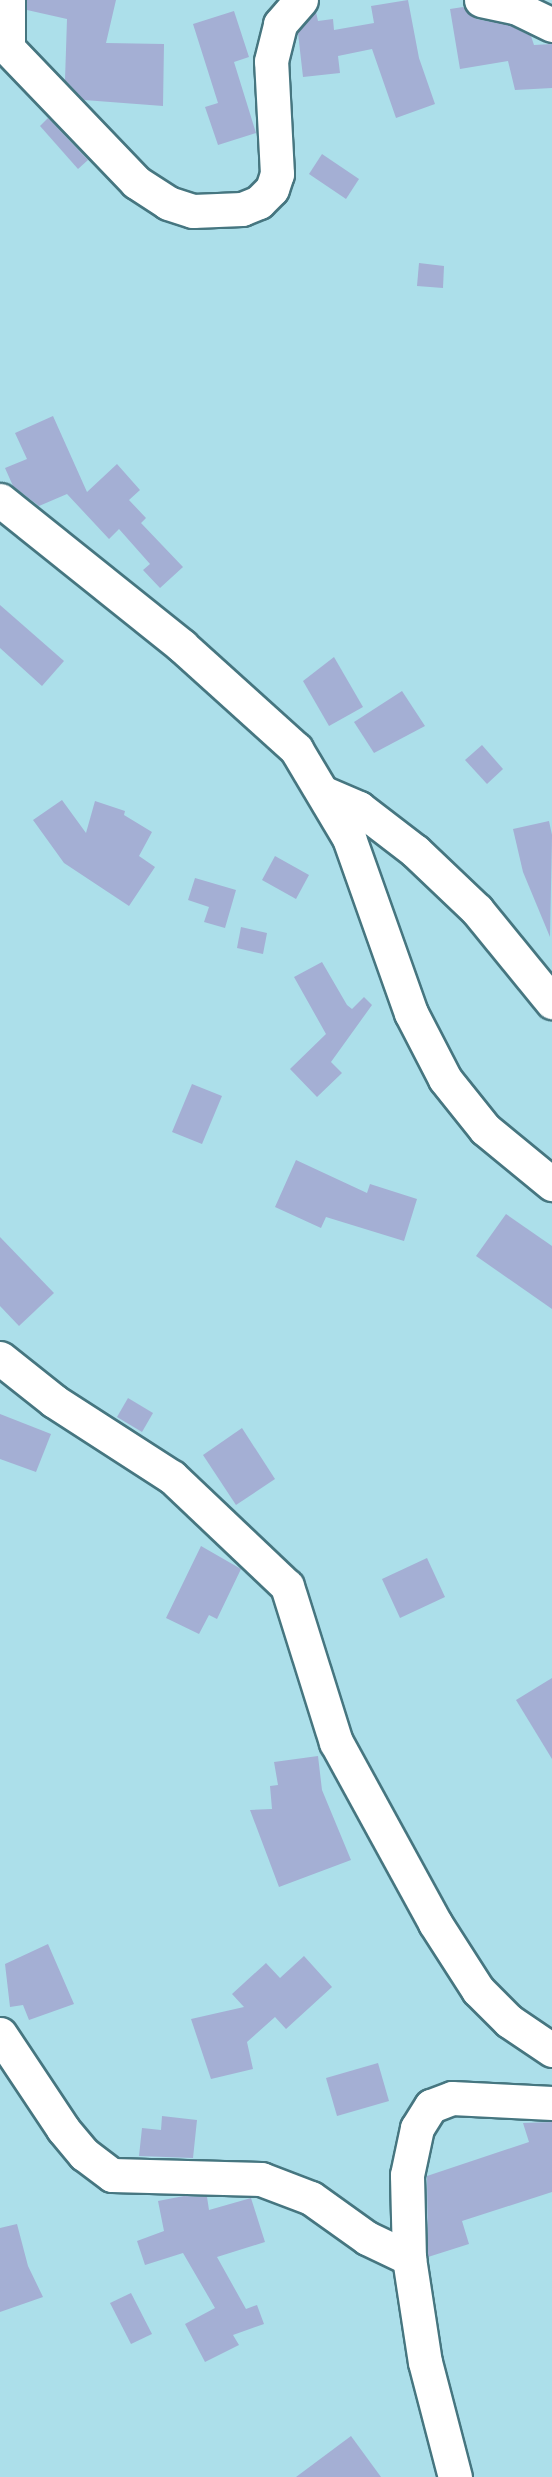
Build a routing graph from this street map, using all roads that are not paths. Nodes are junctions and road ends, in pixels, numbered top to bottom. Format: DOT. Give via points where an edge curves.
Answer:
graph roads {
  1 [pos="8,0"];
  2 [pos="301,0"];
  3 [pos="481,0"];
  4 [pos="552,25"];
  5 [pos="4,45"];
  6 [pos="0,500"];
  7 [pos="324,793"];
  8 [pos="552,1002"];
  9 [pos="552,1184"];
  10 [pos="0,1358"];
  11 [pos="0,2034"];
  12 [pos="552,2050"];
  13 [pos="552,2103"];
  14 [pos="409,2258"];
  15 [pos="455,2477"];
  1 -- 5 [label="street"];
  2 -- 5 [label="street" via="280,24 272,51 277,174 272,189 259,202 242,209 193,211 168,203 136,182"];
  3 -- 4 [label="street" via="515,7"];
  6 -- 7 [label="street" via="182,646 296,749"];
  7 -- 8 [label="street" via="359,808 415,851 477,911"];
  7 -- 9 [label="street" via="349,838 411,1013 446,1079 485,1129"];
  10 -- 12 [label="street" via="43,1393 172,1477 287,1586 336,1742 435,1923 478,1990 509,2021"];
  11 -- 14 [label="street" via="63,2129 83,2154 112,2175 261,2179 311,2198 367,2238"];
  13 -- 14 [label="street" via="452,2098 431,2106 417,2128 407,2175"];
  14 -- 15 [label="street" via="425,2362"];
}
